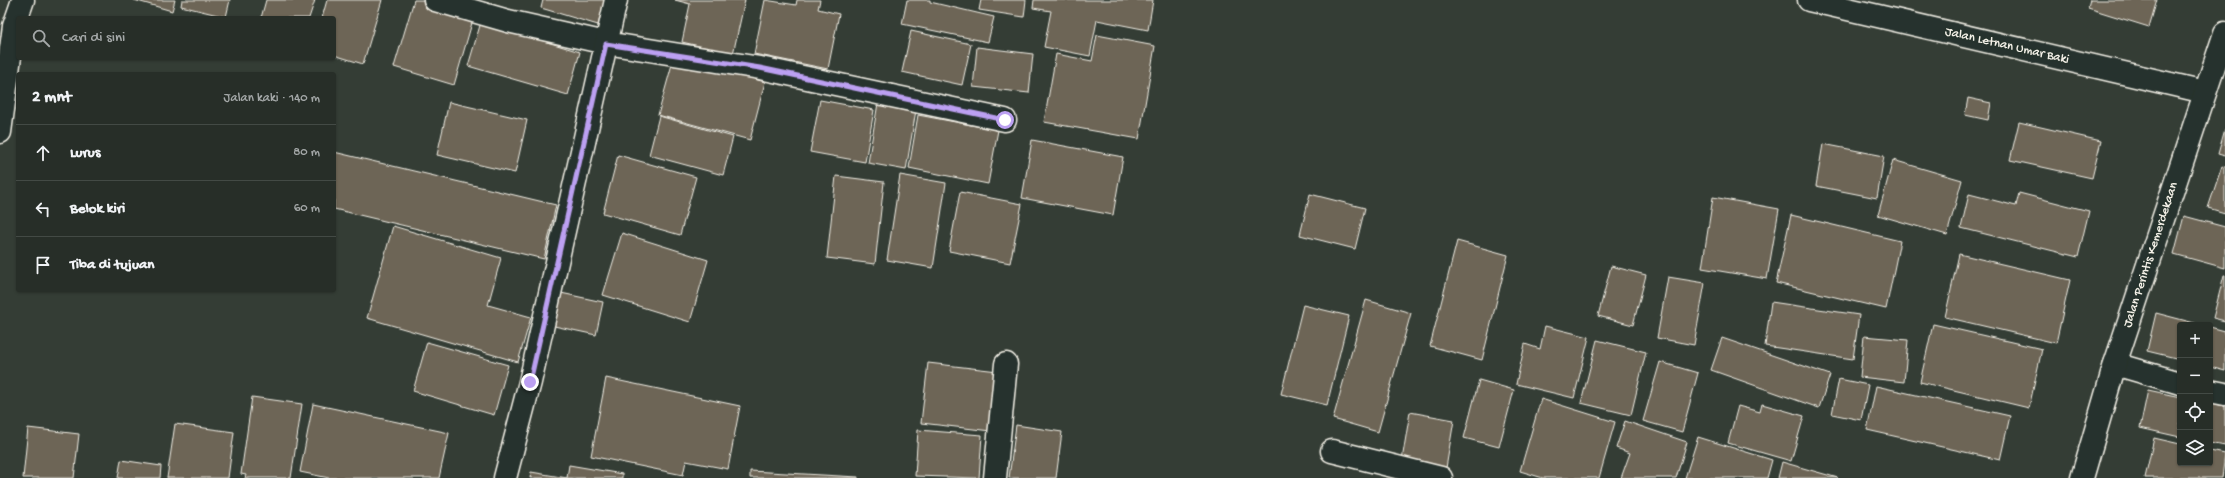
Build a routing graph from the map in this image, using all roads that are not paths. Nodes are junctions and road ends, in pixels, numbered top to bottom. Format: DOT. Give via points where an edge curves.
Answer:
graph roads {
  1 [pos="23,0"];
  2 [pos="435,0"];
  3 [pos="616,0"];
  4 [pos="1809,0"];
  5 [pos="17,16"];
  6 [pos="16,20"];
  7 [pos="2225,33"];
  8 [pos="606,44"];
  9 [pos="2206,92"];
  10 [pos="1005,120"];
  11 [pos="0,132"];
  12 [pos="1006,364"];
  13 [pos="2115,364"];
  14 [pos="2177,382"];
  15 [pos="2213,392"];
  16 [pos="2225,394"];
  17 [pos="1332,451"];
  18 [pos="505,478"];
  19 [pos="995,478"];
  20 [pos="1441,478"];
  21 [pos="2083,478"];
  1 -- 5 [label="street"];
  2 -- 8 [label="street" via="508,21"];
  3 -- 8 [label="street"];
  4 -- 9 [label="street, Jalan Letnan Umar Baki"];
  6 -- 11 [label="street"];
  7 -- 9 [label="street, Jalan Perintis Kemerdekaan"];
  8 -- 10 [label="street" via="760,68"];
  8 -- 18 [label="street" via="530,382"];
  9 -- 13 [label="street, Jalan Perintis Kemerdekaan"];
  12 -- 19 [label="street"];
  13 -- 14 [label="street"];
  13 -- 21 [label="street, Jalan Perintis Kemerdekaan"];
  15 -- 16 [label="street"];
  17 -- 20 [label="street"];
}
